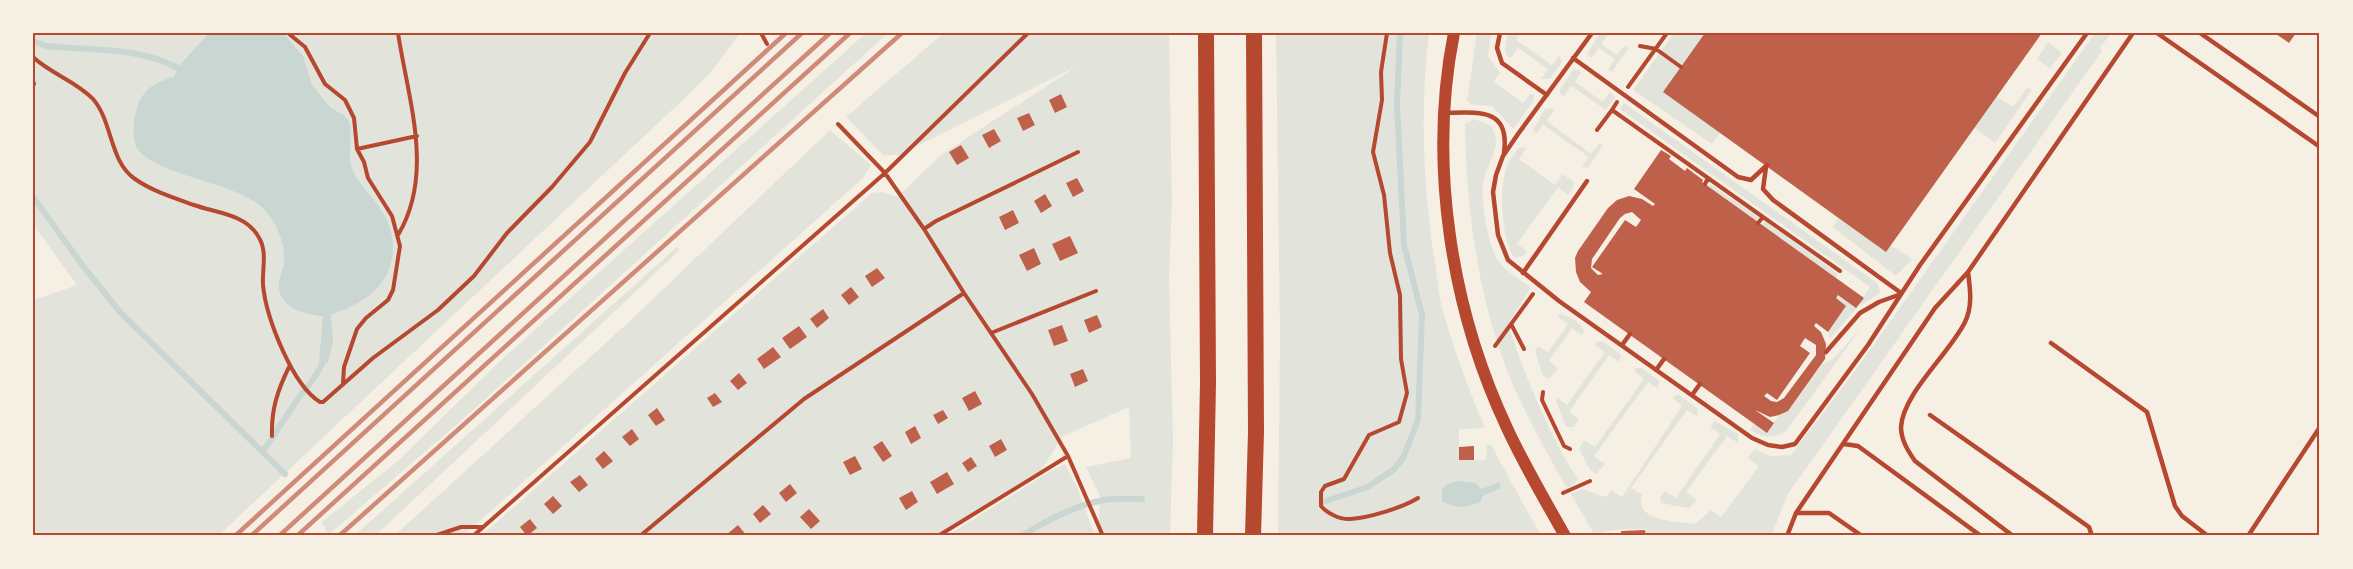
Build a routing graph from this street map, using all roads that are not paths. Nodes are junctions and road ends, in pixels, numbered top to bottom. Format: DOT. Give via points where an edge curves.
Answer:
graph roads {
  1 [pos="1206,33"];
  2 [pos="1254,33"];
  3 [pos="1454,33"];
  4 [pos="1500,33"];
  5 [pos="1592,33"];
  6 [pos="2087,33"];
  7 [pos="2133,33"];
  8 [pos="2157,33"];
  9 [pos="2200,33"];
  10 [pos="1573,58"];
  11 [pos="1547,94"];
  12 [pos="1445,113"];
  13 [pos="2320,117"];
  14 [pos="2320,147"];
  15 [pos="1503,156"];
  16 [pos="1587,181"];
  17 [pos="1968,272"];
  18 [pos="1523,273"];
  19 [pos="1901,293"];
  20 [pos="1630,334"];
  21 [pos="2051,343"];
  22 [pos="1623,345"];
  23 [pos="1826,352"];
  24 [pos="1664,359"];
  25 [pos="1656,370"];
  26 [pos="1700,384"];
  27 [pos="1692,395"];
  28 [pos="1930,415"];
  29 [pos="2320,427"];
  30 [pos="1844,444"];
  31 [pos="1796,513"];
  32 [pos="1205,536"];
  33 [pos="1254,536"];
  34 [pos="1565,536"];
  35 [pos="1787,536"];
  36 [pos="1862,536"];
  37 [pos="1981,536"];
  38 [pos="2013,536"];
  39 [pos="2092,536"];
  40 [pos="2208,536"];
  41 [pos="2248,536"];
  1 -- 32 [label="highway"];
  2 -- 33 [label="highway"];
  3 -- 12 [label="main road"];
  4 -- 11 [label="lane" via="1497,48 1502,63"];
  5 -- 10 [label="lane"];
  6 -- 19 [label="lane"];
  7 -- 17 [label="lane"];
  8 -- 14 [label="lane"];
  9 -- 13 [label="lane"];
  10 -- 11 [label="lane"];
  10 -- 19 [label="lane" via="1738,177 1751,180 1767,165 1763,189 1773,200"];
  11 -- 15 [label="lane"];
  12 -- 15 [label="lane" via="1489,114 1498,120 1506,140"];
  12 -- 34 [label="main road" via="1443,166 1456,269 1475,349 1507,428"];
  15 -- 18 [label="lane" via="1493,192 1498,235 1508,260"];
  16 -- 18 [label="lane"];
  17 -- 30 [label="lane" via="1935,308"];
  17 -- 38 [label="lane" via="1971,297 1966,320 1914,394 1901,430 1906,449 1916,461"];
  18 -- 22 [label="lane"];
  19 -- 23 [label="lane" via="1860,313"];
  19 -- 27 [label="lane" via="1795,444 1782,447 1752,438"];
  20 -- 22 [label="lane"];
  21 -- 40 [label="lane" via="2147,412 2175,506"];
  22 -- 25 [label="lane"];
  24 -- 25 [label="lane"];
  25 -- 27 [label="lane"];
  26 -- 27 [label="lane"];
  28 -- 39 [label="lane" via="2089,527"];
  29 -- 41 [label="lane"];
  30 -- 31 [label="lane"];
  30 -- 37 [label="lane" via="1858,446"];
  31 -- 35 [label="lane"];
  31 -- 36 [label="lane" via="1829,513"];
}
